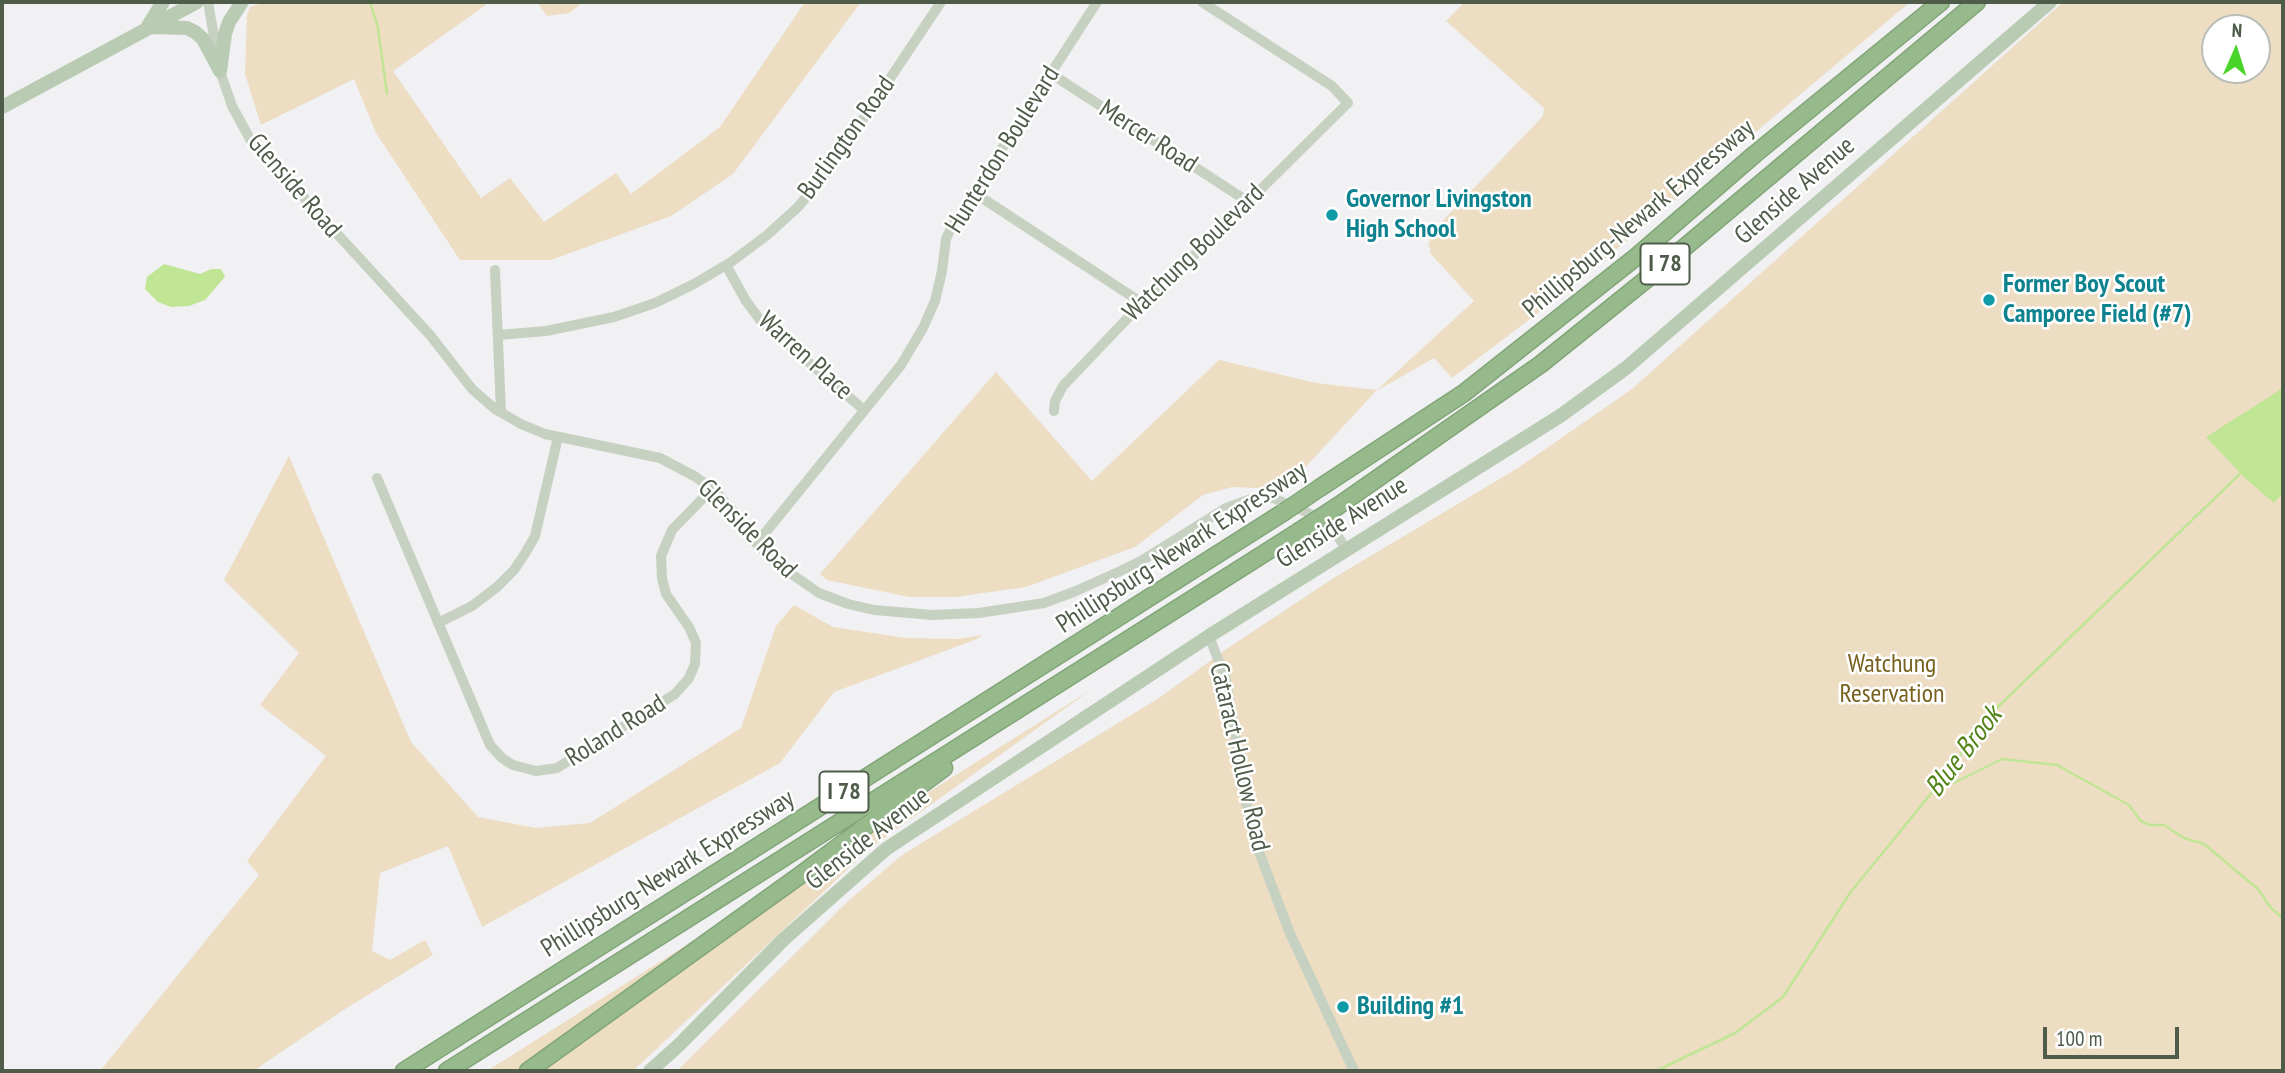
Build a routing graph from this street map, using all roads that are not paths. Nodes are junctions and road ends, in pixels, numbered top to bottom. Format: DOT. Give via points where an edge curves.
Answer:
graph roads {
  1 [pos="163,2"];
  2 [pos="197,2"];
  3 [pos="208,2"];
  4 [pos="242,2"];
  5 [pos="941,2"];
  6 [pos="1097,2"];
  7 [pos="1202,2"];
  8 [pos="1941,2"];
  9 [pos="1977,2"];
  10 [pos="2050,2"];
  11 [pos="147,27"];
  12 [pos="220,71"];
  13 [pos="1050,73"];
  14 [pos="2,107"];
  15 [pos="973,192"];
  16 [pos="1247,201"];
  17 [pos="726,265"];
  18 [pos="495,270"];
  19 [pos="1142,303"];
  20 [pos="499,335"];
  21 [pos="864,410"];
  22 [pos="1054,411"];
  23 [pos="501,412"];
  24 [pos="558,437"];
  25 [pos="377,478"];
  26 [pos="712,489"];
  27 [pos="757,543"];
  28 [pos="1346,549"];
  29 [pos="438,623"];
  30 [pos="1209,636"];
  31 [pos="1033,701"];
  32 [pos="404,1071"];
  33 [pos="447,1071"];
  34 [pos="528,1071"];
  35 [pos="649,1071"];
  36 [pos="1354,1071"];
  1 -- 11 [label="main road"];
  2 -- 11 [label="main road"];
  3 -- 12 [label="street, Glenside Road"];
  4 -- 12 [label="main road" via="225,34"];
  5 -- 17 [label="street, Burlington Road" via="831,167 798,207"];
  6 -- 13 [label="street, Hunterdon Boulevard"];
  7 -- 16 [label="street, Watchung Boulevard" via="1332,86 1348,103"];
  8 -- 32 [label="highway, Phillipsburg-Newark Expressway / I 78, bridge" via="1636,257 1475,384 1284,512"];
  9 -- 31 [label="highway, Phillipsburg-Newark Expressway / I 78, bridge" via="1551,355 1338,506"];
  10 -- 28 [label="main road, Glenside Avenue" via="1626,368 1560,416"];
  11 -- 12 [label="main road" via="195,32"];
  11 -- 14 [label="main road"];
  12 -- 23 [label="street, Glenside Road" via="232,106 257,150 430,335 472,389"];
  13 -- 15 [label="street, Hunterdon Boulevard"];
  13 -- 16 [label="street, Mercer Road"];
  15 -- 19 [label="street"];
  15 -- 21 [label="street, Hunterdon Boulevard" via="946,239 937,291 923,328 901,365"];
  16 -- 19 [label="street, Watchung Boulevard"];
  17 -- 20 [label="street, Burlington Road" via="665,298 614,317"];
  17 -- 21 [label="street, Warren Place" via="761,321"];
  18 -- 20 [label="street"];
  19 -- 22 [label="street, Watchung Boulevard" via="1063,386"];
  20 -- 23 [label="street"];
  21 -- 27 [label="street, Hunterdon Boulevard"];
  23 -- 24 [label="street, Glenside Road"];
  24 -- 26 [label="street, Glenside Road" via="660,458"];
  24 -- 29 [label="street" via="535,536 526,552 497,587"];
  25 -- 29 [label="street, Roland Road"];
  26 -- 27 [label="street, Glenside Road"];
  26 -- 29 [label="street, Roland Road" via="672,530 661,556 666,594 696,643 689,678 675,694 557,768 524,769 494,750"];
  27 -- 28 [label="street, Glenside Road" via="777,564 819,593 874,610 932,615 1044,603 1141,561 1226,508 1257,498 1273,498 1313,515"];
  28 -- 30 [label="main road, Glenside Avenue"];
  30 -- 35 [label="main road, Glenside Avenue" via="886,849 784,939"];
  30 -- 36 [label="street, Cataract Hollow Road" via="1226,680 1256,844 1289,931"];
  31 -- 33 [label="highway, Phillipsburg-Newark Expressway / I 78"];
  31 -- 34 [label="highway"];
}
